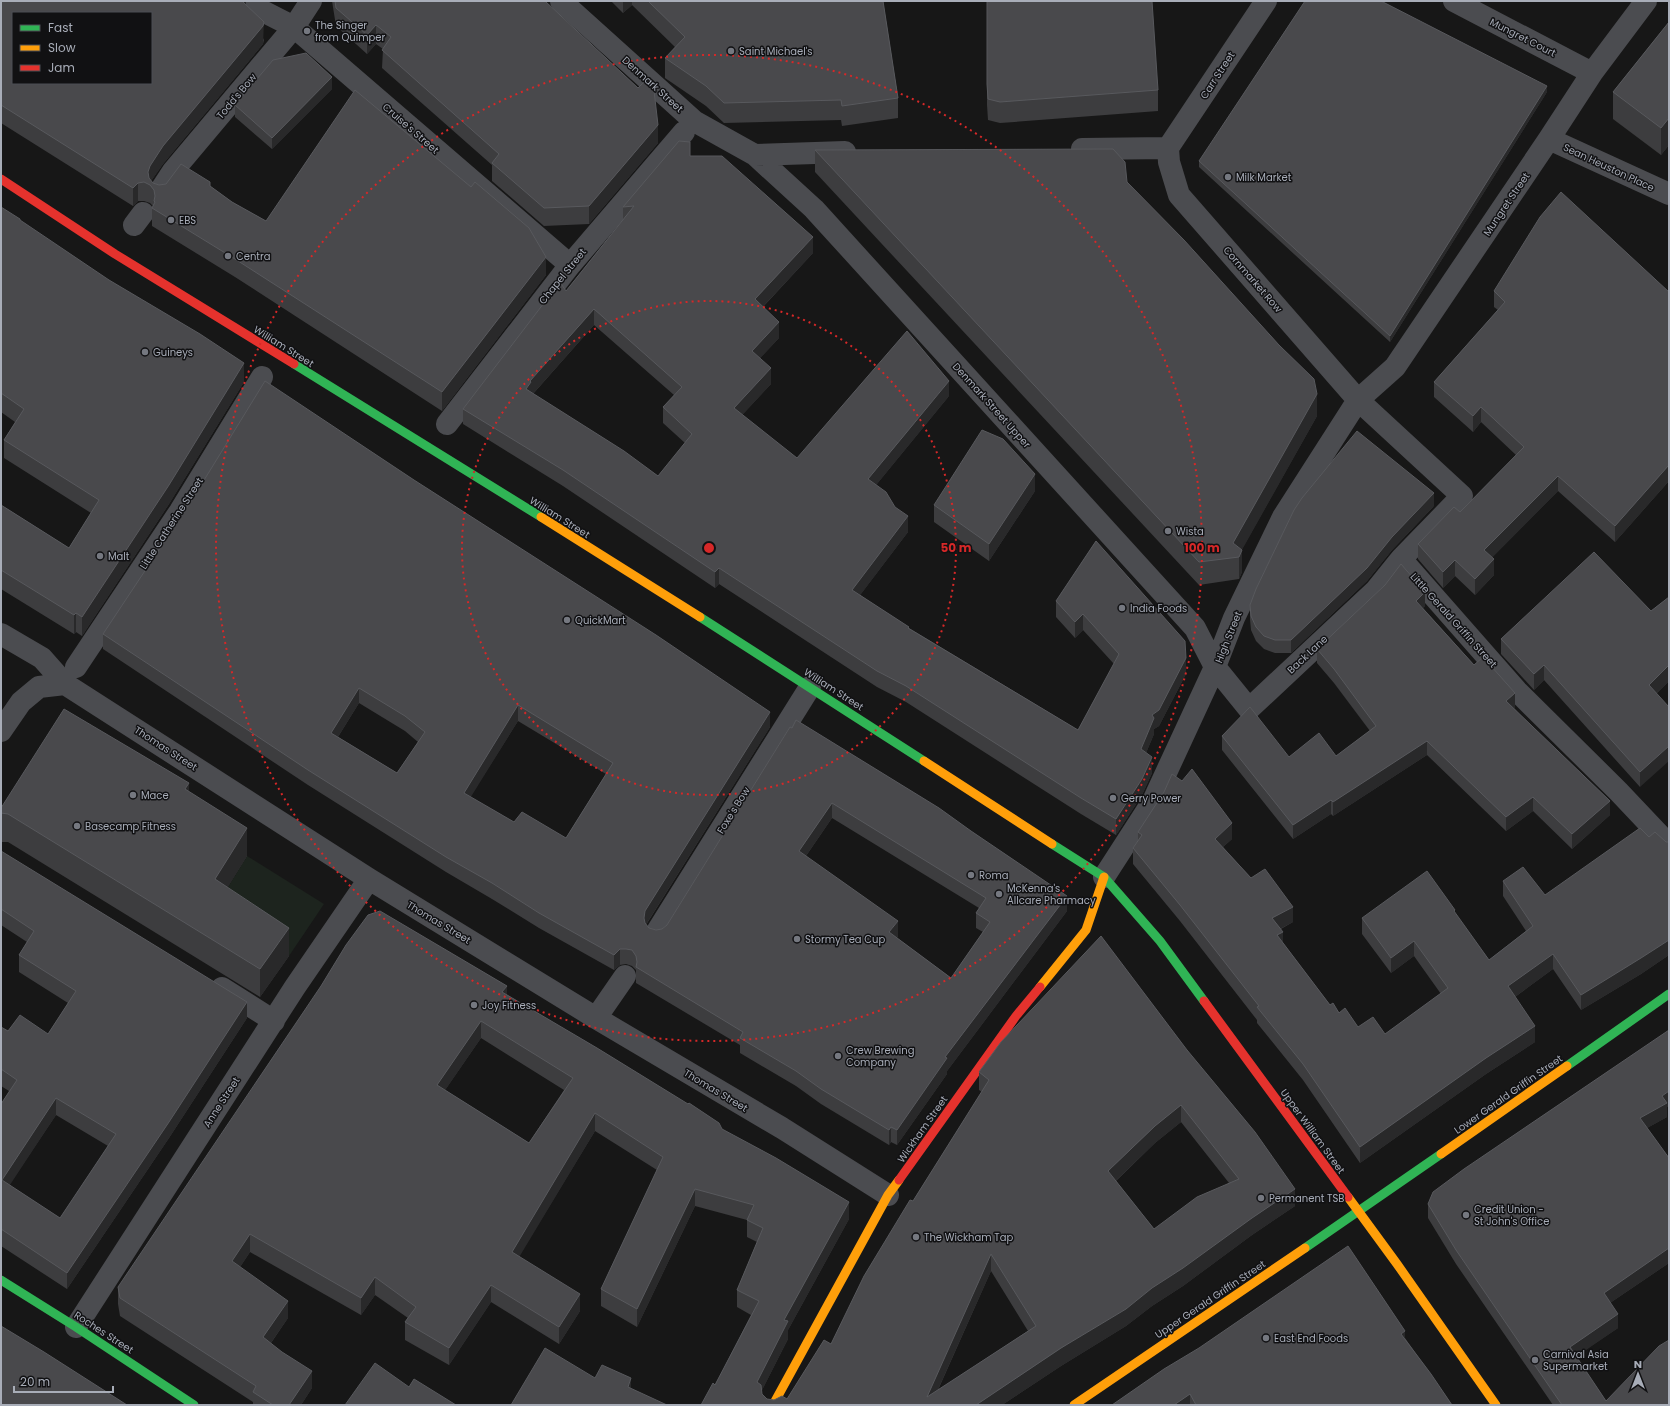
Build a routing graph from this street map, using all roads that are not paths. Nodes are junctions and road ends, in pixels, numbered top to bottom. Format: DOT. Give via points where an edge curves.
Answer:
graph roads {
  1 [pos="244,1"];
  2 [pos="311,1"];
  3 [pos="561,1"];
  4 [pos="1266,1"];
  5 [pos="1454,1"];
  6 [pos="1646,1"];
  7 [pos="294,27"];
  8 [pos="1592,73"];
  9 [pos="684,132"];
  10 [pos="1549,139"];
  11 [pos="1168,148"];
  12 [pos="1059,150"];
  13 [pos="864,152"];
  14 [pos="755,156"];
  15 [pos="1,179"];
  16 [pos="160,191"];
  17 [pos="1669,194"];
  18 [pos="570,265"];
  19 [pos="262,377"];
  20 [pos="1358,400"];
  21 [pos="447,424"];
  22 [pos="1401,559"];
  23 [pos="1,634"];
  24 [pos="1216,667"];
  25 [pos="71,676"];
  26 [pos="810,687"];
  27 [pos="1,731"];
  28 [pos="1669,845"];
  29 [pos="1104,877"];
  30 [pos="369,879"];
  31 [pos="656,933"];
  32 [pos="625,976"];
  33 [pos="208,979"];
  34 [pos="1669,994"];
  35 [pos="596,1018"];
  36 [pos="274,1021"];
  37 [pos="888,1195"];
  38 [pos="1359,1211"];
  39 [pos="1,1280"];
  40 [pos="76,1327"];
  41 [pos="194,1405"];
  42 [pos="773,1405"];
  43 [pos="1074,1405"];
  44 [pos="1496,1405"];
  1 -- 7 [label="street, Cruise's Street"];
  2 -- 7 [label="street, Todd's Bow"];
  3 -- 14 [label="street, Denmark Street" via="694,121"];
  4 -- 11 [label="street, Carr Street"];
  5 -- 8 [label="street, Mungret Court"];
  6 -- 8 [label="street, Mungret Street"];
  7 -- 16 [label="street, Todd's Bow" via="173,171"];
  7 -- 18 [label="street, Cruise's Street"];
  8 -- 10 [label="street, Mungret Street"];
  9 -- 18 [label="street, Chapel Street"];
  10 -- 17 [label="street, Sean Heuston Place"];
  10 -- 20 [label="street, Mungret Street" via="1395,367"];
  11 -- 12 [label="street"];
  11 -- 20 [label="street, Cornmarket Row" via="1169,162 1179,195"];
  13 -- 14 [label="street"];
  14 -- 24 [label="street, Denmark Street Upper" via="814,209 1196,628"];
  15 -- 26 [label="main road, William Street" via="115,254 429,447"];
  18 -- 21 [label="street, Chapel Street"];
  19 -- 25 [label="street, Little Catherine Street" via="180,510"];
  20 -- 22 [label="street" via="1462,496"];
  20 -- 24 [label="street, High Street" via="1282,517 1234,618"];
  22 -- 24 [label="street, Back Lane" via="1376,590 1249,709"];
  22 -- 28 [label="street, Little Gerald Griffin Street" via="1517,691"];
  23 -- 25 [label="street, Thomas Street"];
  24 -- 29 [label="street, High Street" via="1153,801"];
  25 -- 27 [label="street" via="39,687 21,702"];
  25 -- 30 [label="street, Thomas Street"];
  26 -- 29 [label="main road, William Street"];
  26 -- 31 [label="street, Foxe's Bow"];
  29 -- 37 [label="main road, Wickham Street" via="1086,930 1016,1016"];
  29 -- 38 [label="main road, Upper William Street" via="1160,941"];
  30 -- 35 [label="street, Thomas Street"];
  30 -- 36 [label="street, Anne Street"];
  32 -- 35 [label="street"];
  33 -- 36 [label="street"];
  34 -- 38 [label="main road, Lower Gerald Griffin Street"];
  35 -- 37 [label="street, Thomas Street" via="782,1128"];
  36 -- 40 [label="street, Anne Street"];
  37 -- 42 [label="main road, Wickham Street"];
  38 -- 43 [label="main road, Upper Gerald Griffin Street"];
  38 -- 44 [label="main road, Upper William Street"];
  39 -- 40 [label="main road, Roches Street"];
  40 -- 41 [label="main road, Roches Street"];
}
